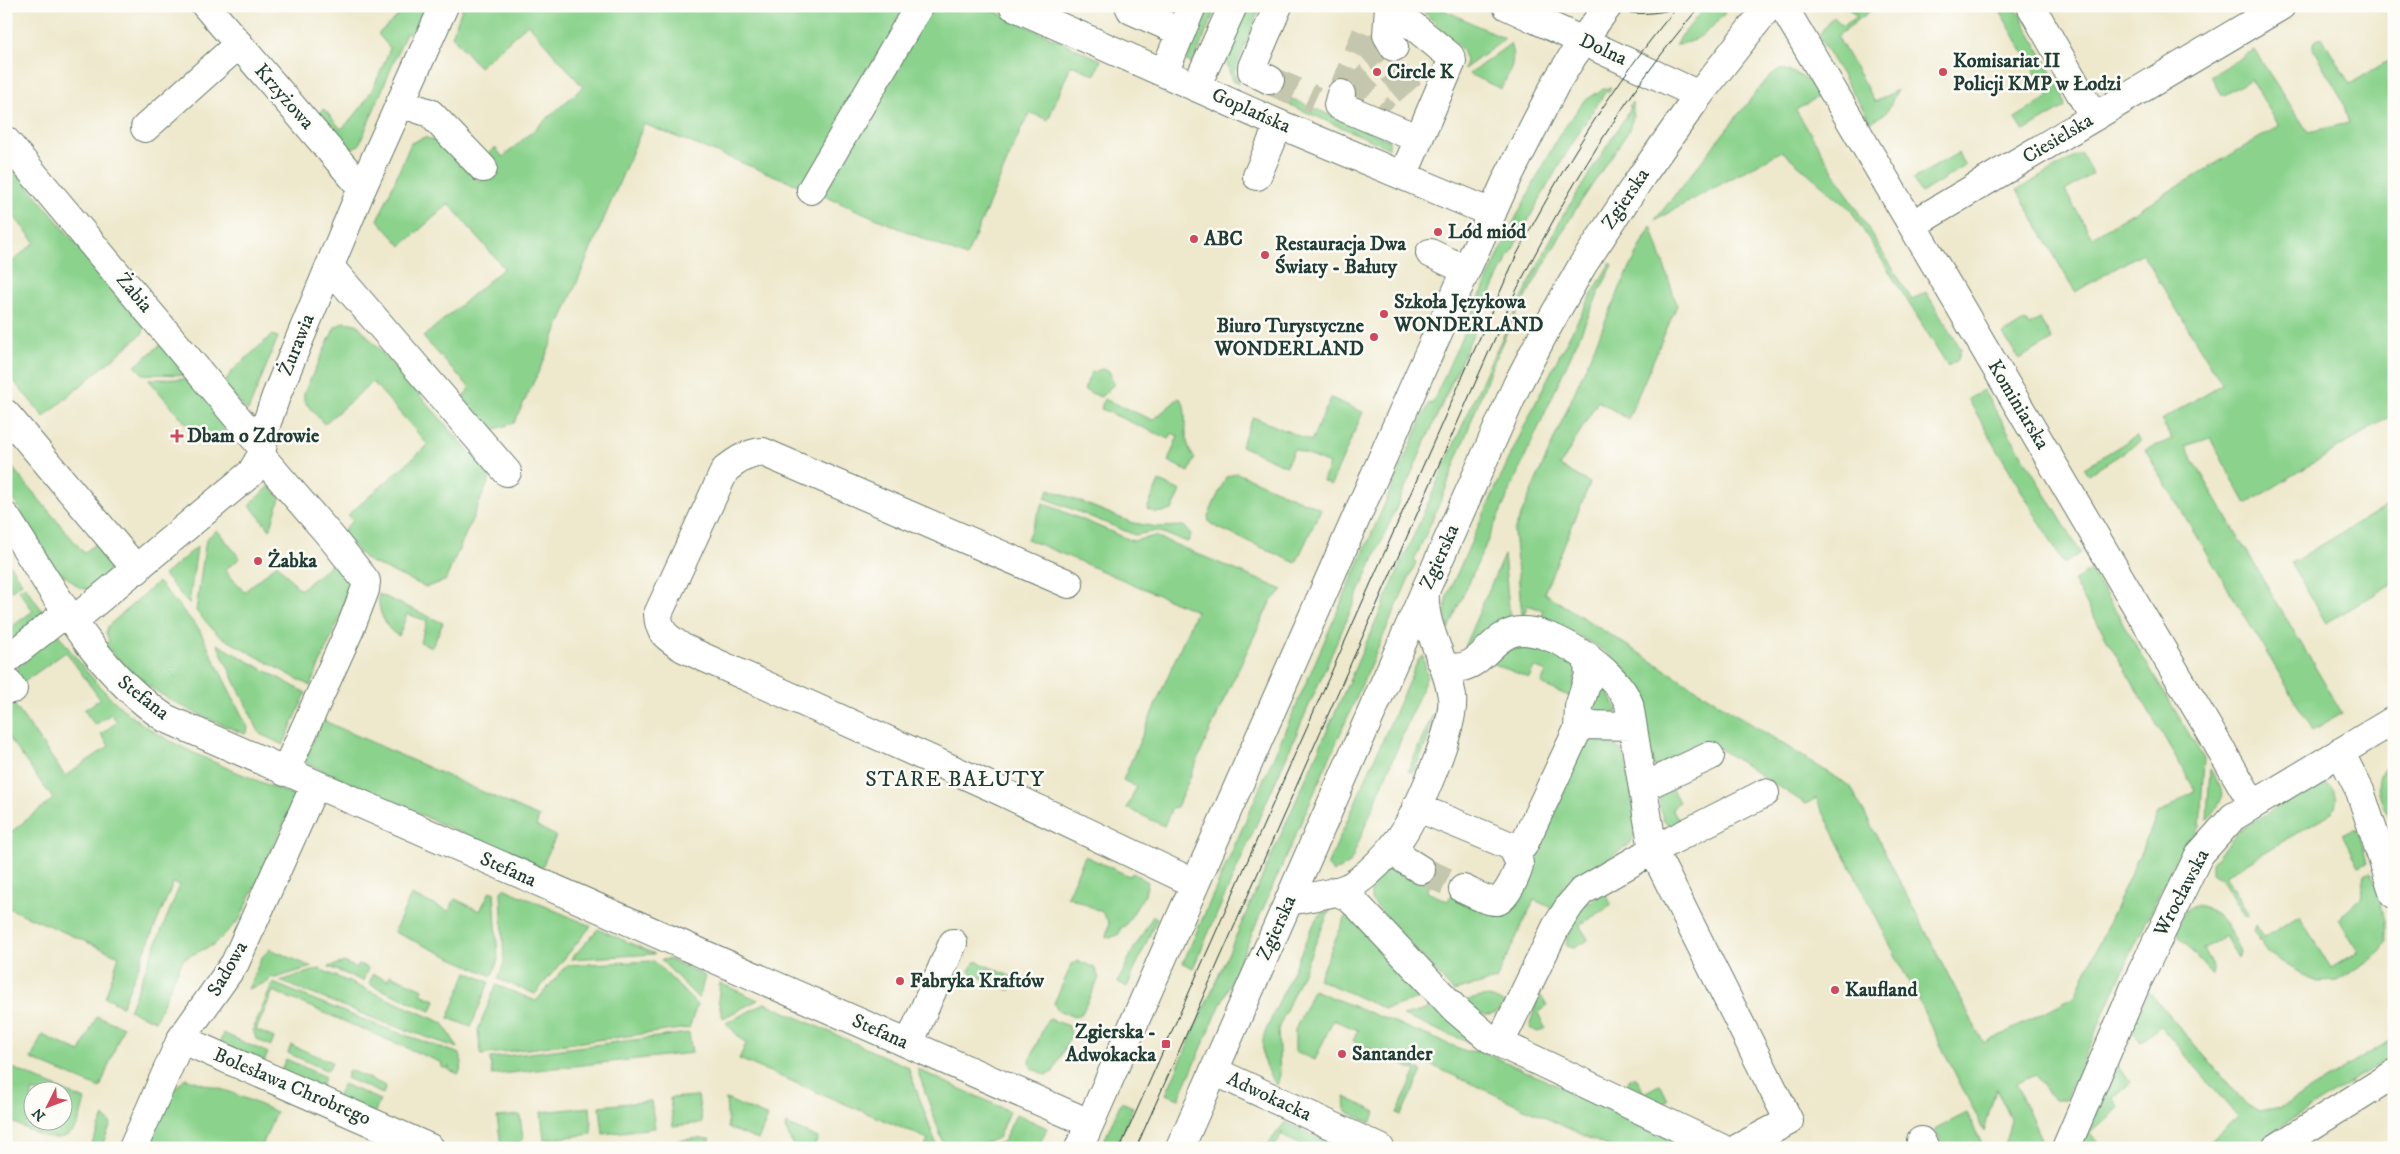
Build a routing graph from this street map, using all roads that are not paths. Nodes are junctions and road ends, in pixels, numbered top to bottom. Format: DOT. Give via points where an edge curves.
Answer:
graph roads {
  1 [pos="206,6"];
  2 [pos="444,6"];
  3 [pos="919,6"];
  4 [pos="1013,6"];
  5 [pos="1129,6"];
  6 [pos="1233,6"];
  7 [pos="1278,6"];
  8 [pos="1389,6"];
  9 [pos="1507,6"];
  10 [pos="1608,6"];
  11 [pos="1769,6"];
  12 [pos="1783,6"];
  13 [pos="2031,6"];
  14 [pos="2281,6"];
  15 [pos="1183,15"];
  16 [pos="1366,34"];
  17 [pos="1583,40"];
  18 [pos="239,44"];
  19 [pos="1394,47"];
  20 [pos="1164,73"];
  21 [pos="1270,80"];
  22 [pos="1196,87"];
  23 [pos="1699,95"];
  24 [pos="1331,100"];
  25 [pos="400,103"];
  26 [pos="1415,114"];
  27 [pos="2094,117"];
  28 [pos="1279,124"];
  29 [pos="145,128"];
  30 [pos="6,141"];
  31 [pos="482,168"];
  32 [pos="1257,176"];
  33 [pos="1403,176"];
  34 [pos="362,188"];
  35 [pos="811,190"];
  36 [pos="1492,213"];
  37 [pos="1912,225"];
  38 [pos="1430,253"];
  39 [pos="330,268"];
  40 [pos="1466,270"];
  41 [pos="6,414"];
  42 [pos="261,451"];
  43 [pos="506,472"];
  44 [pos="6,517"];
  45 [pos="137,570"];
  46 [pos="1069,584"];
  47 [pos="1425,591"];
  48 [pos="70,616"];
  49 [pos="1587,656"];
  50 [pos="1440,659"];
  51 [pos="6,660"];
  52 [pos="2394,720"];
  53 [pos="1632,726"];
  54 [pos="1578,729"];
  55 [pos="2340,752"];
  56 [pos="1710,756"];
  57 [pos="286,772"];
  58 [pos="315,785"];
  59 [pos="1643,787"];
  60 [pos="1765,793"];
  61 [pos="2253,804"];
  62 [pos="1416,807"];
  63 [pos="1396,843"];
  64 [pos="1514,849"];
  65 [pos="1653,850"];
  66 [pos="1421,870"];
  67 [pos="1194,882"];
  68 [pos="1463,889"];
  69 [pos="1335,891"];
  70 [pos="2394,894"];
  71 [pos="1289,902"];
  72 [pos="953,943"];
  73 [pos="181,1039"];
  74 [pos="1500,1043"];
  75 [pos="909,1044"];
  76 [pos="1214,1071"];
  77 [pos="2394,1074"];
  78 [pos="1084,1136"];
  79 [pos="133,1148"];
  80 [pos="430,1148"];
  81 [pos="1180,1148"];
  82 [pos="1380,1148"];
  83 [pos="1720,1148"];
  84 [pos="1738,1148"];
  85 [pos="2066,1148"];
  86 [pos="2276,1148"];
  1 -- 18 [label="street, Krzyżowa"];
  2 -- 25 [label="street, Żurawia"];
  3 -- 35 [label="street"];
  4 -- 20 [label="street, Goplańska"];
  5 -- 15 [label="street" via="1131,10"];
  6 -- 22 [label="street"];
  7 -- 21 [label="street" via="1252,67 1252,71"];
  8 -- 16 [label="street"];
  8 -- 19 [label="street" via="1386,35"];
  8 -- 26 [label="street" via="1452,59"];
  9 -- 17 [label="street, Dolna"];
  10 -- 17 [label="street"];
  11 -- 23 [label="street, Zgierska"];
  12 -- 37 [label="street, Kominiarska"];
  13 -- 27 [label="street"];
  14 -- 27 [label="street, Ciesielska"];
  15 -- 20 [label="street"];
  17 -- 23 [label="street, Dolna"];
  17 -- 36 [label="street" via="1556,83"];
  18 -- 29 [label="street"];
  18 -- 34 [label="street, Krzyżowa"];
  20 -- 22 [label="street, Goplańska"];
  22 -- 28 [label="street, Goplańska"];
  23 -- 47 [label="street, Zgierska" via="1608,226 1562,300 1517,385"];
  24 -- 26 [label="street"];
  25 -- 31 [label="street" via="430,113"];
  25 -- 34 [label="street, Żurawia"];
  26 -- 33 [label="street"];
  27 -- 37 [label="street, Ciesielska"];
  28 -- 32 [label="street"];
  28 -- 33 [label="street, Goplańska"];
  30 -- 42 [label="street, Żabia"];
  33 -- 36 [label="street, Goplańska"];
  34 -- 39 [label="street, Żurawia"];
  36 -- 40 [label="street"];
  37 -- 61 [label="street, Kominiarska"];
  38 -- 40 [label="street"];
  39 -- 42 [label="street, Żurawia" via="276,396"];
  39 -- 43 [label="street"];
  40 -- 67 [label="street"];
  41 -- 45 [label="street"];
  42 -- 45 [label="street, Żurawia" via="252,473"];
  42 -- 57 [label="street, Żabia" via="366,581 350,629"];
  44 -- 48 [label="street, Stefana"];
  45 -- 48 [label="street, Żurawia"];
  46 -- 67 [label="street" via="764,452 752,453 725,470 658,614 659,627 683,648"];
  47 -- 50 [label="street" via="1424,605"];
  47 -- 71 [label="street, Zgierska"];
  48 -- 51 [label="street, Żurawia"];
  48 -- 57 [label="street, Stefana" via="98,657 142,703 166,718"];
  49 -- 50 [label="street" via="1540,633 1529,631 1503,636 1470,665 1450,667"];
  49 -- 53 [label="street" via="1618,683 1627,698"];
  49 -- 54 [label="street" via="1589,675 1579,707"];
  50 -- 62 [label="street" via="1452,698 1451,718"];
  52 -- 55 [label="street, Wrocławska"];
  53 -- 54 [label="street" via="1583,725"];
  53 -- 59 [label="street"];
  54 -- 64 [label="street" via="1523,846"];
  55 -- 61 [label="street, Wrocławska"];
  55 -- 70 [label="street" via="2360,791"];
  56 -- 59 [label="street"];
  57 -- 58 [label="street, Stefana"];
  58 -- 73 [label="street, Sadowa" via="235,963"];
  58 -- 75 [label="street, Stefana"];
  59 -- 65 [label="street"];
  60 -- 65 [label="street"];
  61 -- 85 [label="street, Wrocławska" via="2233,817 2198,855 2137,982"];
  62 -- 63 [label="street"];
  62 -- 64 [label="street"];
  63 -- 66 [label="street" via="1402,858"];
  63 -- 69 [label="street" via="1354,885"];
  64 -- 68 [label="street" via="1518,868 1500,901"];
  65 -- 74 [label="street" via="1590,885 1570,905 1556,927"];
  65 -- 84 [label="street" via="1789,1121"];
  67 -- 78 [label="street"];
  69 -- 71 [label="street"];
  69 -- 74 [label="street" via="1348,897 1368,916 1472,1026"];
  71 -- 76 [label="street, Zgierska"];
  72 -- 75 [label="street"];
  73 -- 79 [label="street, Sadowa"];
  73 -- 80 [label="street, Bolesława Chrobrego"];
  74 -- 83 [label="street"];
  75 -- 78 [label="street, Stefana"];
  76 -- 81 [label="street, Zgierska"];
  76 -- 82 [label="street, Adwokacka"];
  77 -- 86 [label="street"];
}
